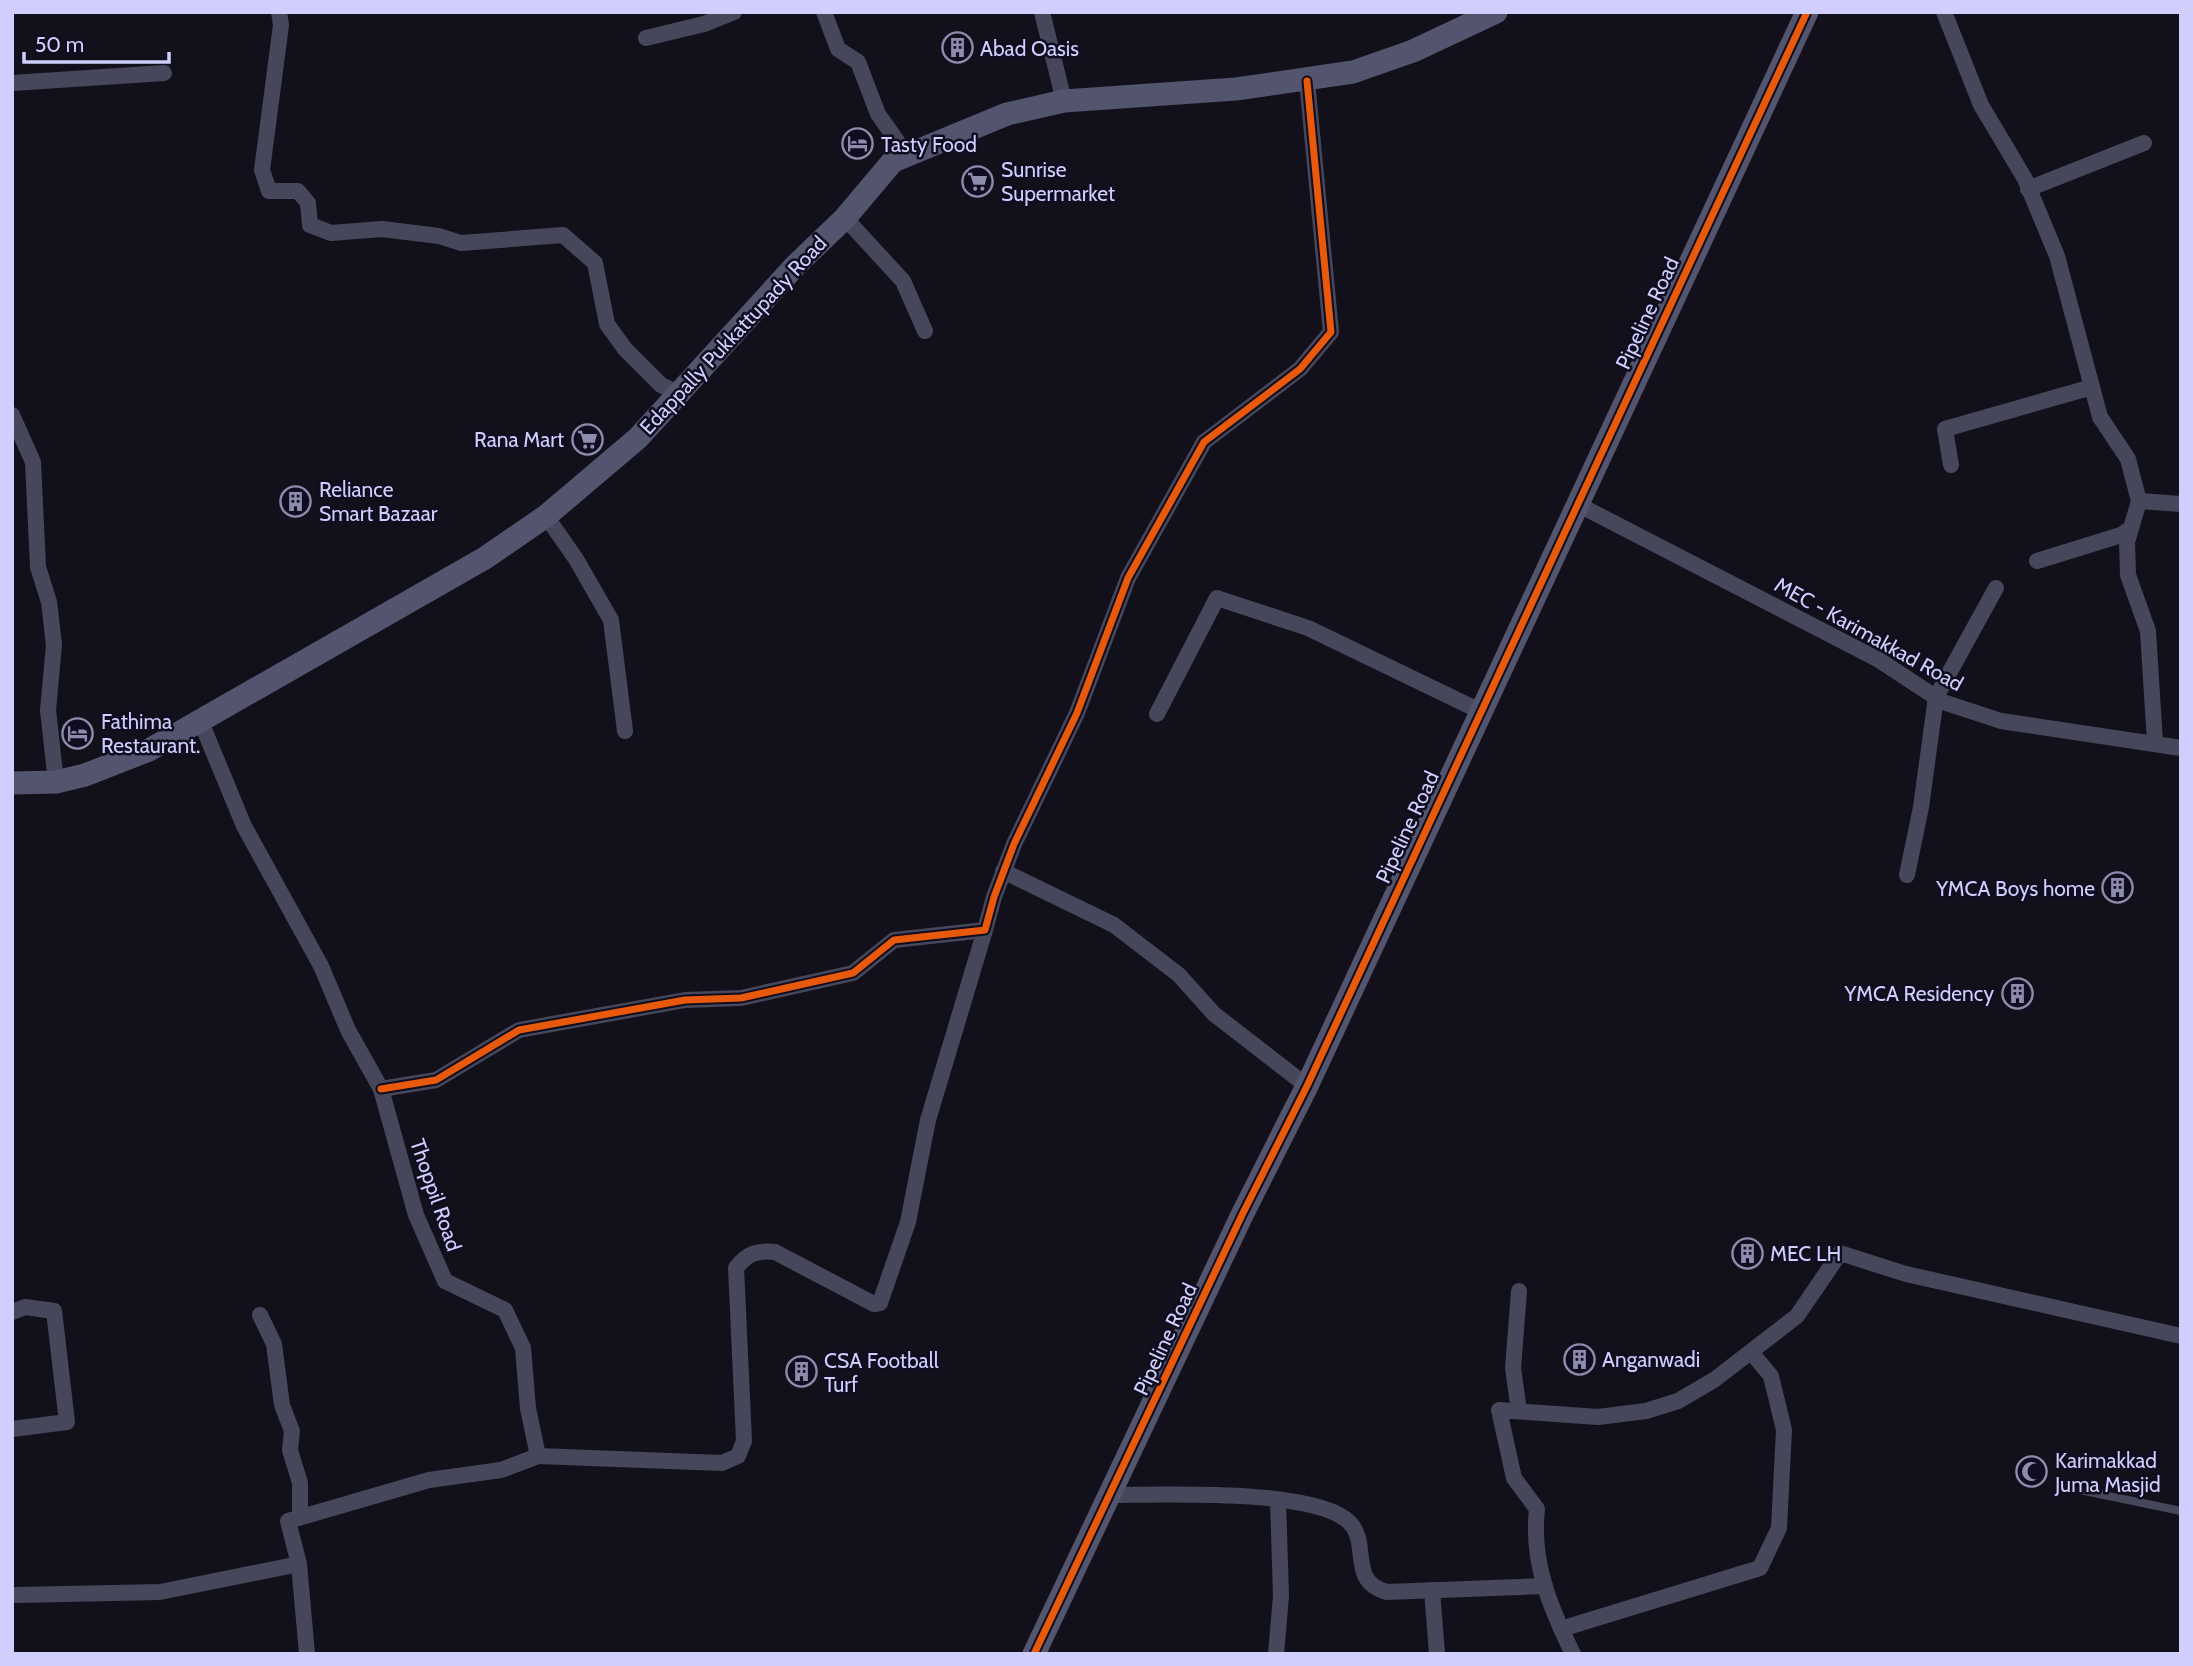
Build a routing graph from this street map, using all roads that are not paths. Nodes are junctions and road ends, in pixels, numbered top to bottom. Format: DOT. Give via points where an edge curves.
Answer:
graph roads {
  1 [pos="279,12"];
  2 [pos="734,12"];
  3 [pos="824,12"];
  4 [pos="1042,12"];
  5 [pos="1496,12"];
  6 [pos="1807,12"];
  7 [pos="1944,12"];
  8 [pos="1468,19"];
  9 [pos="646,38"];
  10 [pos="163,73"];
  11 [pos="1307,81"];
  12 [pos="12,83"];
  13 [pos="1064,101"];
  14 [pos="2144,144"];
  15 [pos="907,155"];
  16 [pos="2028,189"];
  17 [pos="845,218"];
  18 [pos="925,331"];
  19 [pos="2092,387"];
  20 [pos="678,394"];
  21 [pos="12,415"];
  22 [pos="1951,466"];
  23 [pos="2139,501"];
  24 [pos="1577,504"];
  25 [pos="2181,504"];
  26 [pos="546,516"];
  27 [pos="2131,528"];
  28 [pos="2037,561"];
  29 [pos="1996,588"];
  30 [pos="1936,697"];
  31 [pos="1480,711"];
  32 [pos="1157,713"];
  33 [pos="201,722"];
  34 [pos="625,731"];
  35 [pos="2155,743"];
  36 [pos="2181,748"];
  37 [pos="56,782"];
  38 [pos="12,783"];
  39 [pos="1003,871"];
  40 [pos="1906,875"];
  41 [pos="985,930"];
  42 [pos="1307,1086"];
  43 [pos="381,1089"];
  44 [pos="1519,1291"];
  45 [pos="12,1312"];
  46 [pos="260,1315"];
  47 [pos="2181,1336"];
  48 [pos="1751,1352"];
  49 [pos="1519,1411"];
  50 [pos="12,1429"];
  51 [pos="538,1456"];
  52 [pos="2080,1490"];
  53 [pos="1110,1495"];
  54 [pos="1278,1500"];
  55 [pos="2181,1511"];
  56 [pos="300,1516"];
  57 [pos="299,1564"];
  58 [pos="1545,1586"];
  59 [pos="1432,1590"];
  60 [pos="16,1595"];
  61 [pos="1561,1629"];
  62 [pos="307,1654"];
  63 [pos="1034,1654"];
  64 [pos="1276,1654"];
  65 [pos="1437,1654"];
  66 [pos="1573,1654"];
  1 -- 20 [label="street" via="262,170 269,191 298,191 308,203 310,225 331,233 382,229 461,243 563,235 594,264 607,324 625,349 661,385"];
  2 -- 9 [label="street"];
  3 -- 15 [label="street" via="838,49 858,62 877,114"];
  4 -- 13 [label="street"];
  5 -- 8 [label="street, Edappally Pukkattupady Road"];
  6 -- 24 [label="street, Pipeline Road"];
  7 -- 16 [label="street" via="1981,105"];
  8 -- 11 [label="street, Edappally Pukkattupady Road" via="1384,62"];
  10 -- 12 [label="street"];
  11 -- 13 [label="street, Edappally Pukkattupady Road"];
  11 -- 39 [label="street" via="1331,332 1300,369 1204,442 1128,578 1077,713"];
  13 -- 15 [label="street, Edappally Pukkattupady Road" via="1007,114"];
  14 -- 16 [label="street"];
  15 -- 17 [label="street, Edappally Pukkattupady Road" via="892,161"];
  16 -- 19 [label="street" via="2057,256"];
  17 -- 18 [label="street" via="903,281"];
  17 -- 20 [label="street, Edappally Pukkattupady Road"];
  19 -- 22 [label="street" via="1945,429"];
  19 -- 23 [label="street" via="2100,417 2129,459"];
  20 -- 26 [label="street, Edappally Pukkattupady Road" via="620,454"];
  21 -- 37 [label="street" via="33,462 37,567 49,602 54,645 48,710"];
  23 -- 25 [label="street"];
  23 -- 27 [label="street"];
  24 -- 30 [label="street, MEC - Karimakkad Road" via="1879,660"];
  24 -- 31 [label="street, Pipeline Road"];
  26 -- 33 [label="street, Edappally Pukkattupady Road" via="485,558"];
  26 -- 34 [label="street" via="611,620"];
  27 -- 28 [label="street"];
  27 -- 35 [label="street" via="2128,575 2148,631"];
  29 -- 30 [label="street"];
  30 -- 35 [label="street, MEC - Karimakkad Road" via="2001,721"];
  30 -- 40 [label="street"];
  31 -- 32 [label="street" via="1308,628 1217,598"];
  31 -- 42 [label="street, Pipeline Road"];
  33 -- 37 [label="street, Edappally Pukkattupady Road" via="149,750"];
  33 -- 43 [label="street, Thoppil Road" via="244,826"];
  35 -- 36 [label="street, MEC - Karimakkad Road"];
  37 -- 38 [label="street, Edappally Pukkattupady Road"];
  39 -- 41 [label="street"];
  39 -- 42 [label="street" via="1114,925 1179,975 1214,1014"];
  41 -- 43 [label="street" via="894,940 853,973 754,995 685,1000 519,1030 436,1080"];
  41 -- 51 [label="street" via="928,1120 908,1222 880,1303 874,1304 775,1252 761,1250 745,1256 736,1268 744,1441 738,1456 722,1463"];
  42 -- 53 [label="street, Pipeline Road"];
  43 -- 51 [label="street, Thoppil Road" via="416,1215 444,1281 505,1310 523,1348"];
  44 -- 49 [label="street" via="1513,1368"];
  45 -- 50 [label="street" via="25,1307 54,1311 67,1422"];
  46 -- 56 [label="street" via="274,1344 282,1405 292,1431 290,1450 300,1483"];
  47 -- 48 [label="street" via="1906,1274 1840,1253 1797,1316"];
  48 -- 49 [label="street" via="1678,1401 1646,1411 1598,1417"];
  48 -- 61 [label="street" via="1771,1376 1784,1430 1779,1528 1760,1569"];
  49 -- 58 [label="street" via="1499,1410 1514,1478 1537,1509 1533,1540"];
  51 -- 56 [label="street" via="501,1470 429,1480"];
  52 -- 55 [label="lane"];
  53 -- 54 [label="street" via="1238,1495"];
  53 -- 63 [label="street, Pipeline Road"];
  54 -- 59 [label="street" via="1339,1512 1352,1525 1365,1579 1373,1588 1387,1592"];
  54 -- 64 [label="street" via="1281,1596"];
  56 -- 57 [label="street" via="288,1521"];
  57 -- 60 [label="street" via="160,1592"];
  57 -- 62 [label="street"];
  58 -- 59 [label="street"];
  58 -- 61 [label="street"];
  59 -- 65 [label="street"];
  61 -- 66 [label="street"];
}
